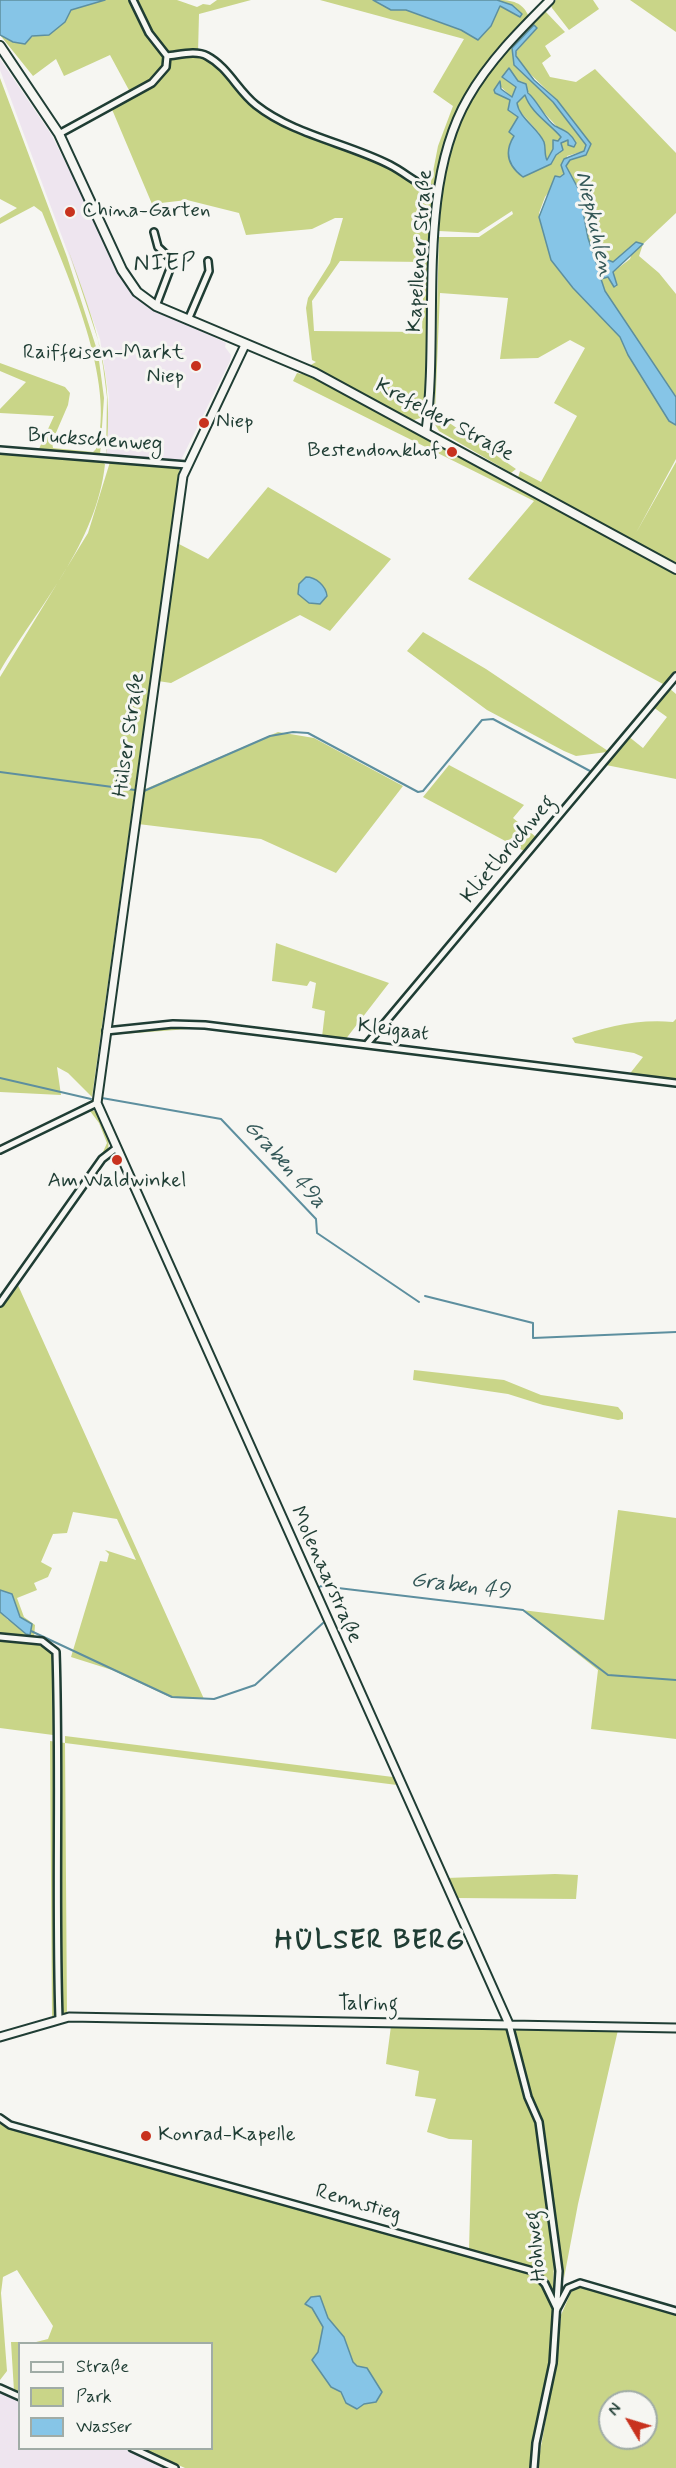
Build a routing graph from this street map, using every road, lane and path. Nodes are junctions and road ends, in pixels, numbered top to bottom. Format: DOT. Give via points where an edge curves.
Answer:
graph roads {
  1 [pos="134,0"];
  2 [pos="550,0"];
  3 [pos="0,46"];
  4 [pos="167,56"];
  5 [pos="59,134"];
  6 [pos="438,192"];
  7 [pos="154,232"];
  8 [pos="208,261"];
  9 [pos="156,306"];
  10 [pos="188,320"];
  11 [pos="245,345"];
  12 [pos="426,431"];
  13 [pos="0,450"];
  14 [pos="187,465"];
  15 [pos="676,568"];
  16 [pos="676,676"];
  17 [pos="106,1031"];
  18 [pos="367,1044"];
  19 [pos="676,1083"];
  20 [pos="97,1103"];
  21 [pos="111,1140"];
  22 [pos="116,1149"];
  23 [pos="0,1150"];
  24 [pos="0,1303"];
  25 [pos="0,1638"];
  26 [pos="59,2019"];
  27 [pos="509,2024"];
  28 [pos="676,2028"];
  29 [pos="0,2037"];
  30 [pos="0,2118"];
  31 [pos="557,2308"];
  32 [pos="676,2311"];
  33 [pos="0,2388"];
  34 [pos="18,2396"];
  35 [pos="136,2450"];
  36 [pos="175,2468"];
  37 [pos="534,2468"];
  1 -- 4 [label="street" via="149,33"];
  2 -- 6 [label="street, Kapellener Straße" via="493,61 466,99 448,140"];
  3 -- 5 [label="main road, Krefelder Straße"];
  4 -- 5 [label="street" via="166,67 152,83"];
  4 -- 6 [label="street" via="205,55 254,104 273,117 345,144"];
  5 -- 9 [label="main road, Krefelder Straße" via="130,284"];
  6 -- 12 [label="street, Kapellener Straße"];
  7 -- 9 [label="street" via="158,247 173,261"];
  8 -- 10 [label="street" via="209,271"];
  9 -- 10 [label="main road, Krefelder Straße"];
  10 -- 11 [label="main road, Krefelder Straße"];
  11 -- 12 [label="main road, Krefelder Straße" via="315,373"];
  11 -- 14 [label="street, Hülser Straße"];
  12 -- 15 [label="main road, Krefelder Straße"];
  13 -- 14 [label="street, Bruckschenweg"];
  14 -- 17 [label="street, Hülser Straße"];
  16 -- 18 [label="street, Klietbruchweg"];
  17 -- 18 [label="street, Kleigaat" via="205,1025"];
  17 -- 20 [label="street, Hülser Straße"];
  18 -- 19 [label="street, Kleigaat"];
  20 -- 21 [label="street, Hülser Straße"];
  20 -- 23 [label="street"];
  21 -- 22 [label="street, Molenaarstraße"];
  22 -- 24 [label="street" via="102,1159"];
  22 -- 27 [label="street, Molenaarstraße"];
  25 -- 26 [label="street" via="42,1641 56,1652"];
  26 -- 27 [label="street, Talring"];
  26 -- 29 [label="street, Talring"];
  27 -- 28 [label="street, Talring"];
  27 -- 31 [label="street, Hohlweg" via="528,2097 539,2122 559,2271"];
  30 -- 31 [label="street, Rennstieg" via="10,2125 533,2271 545,2283"];
  31 -- 32 [label="street" via="568,2288 580,2283"];
  31 -- 37 [label="street, Hohlweg" via="553,2363"];
  33 -- 34 [label="street"];
  35 -- 36 [label="street"];
}
